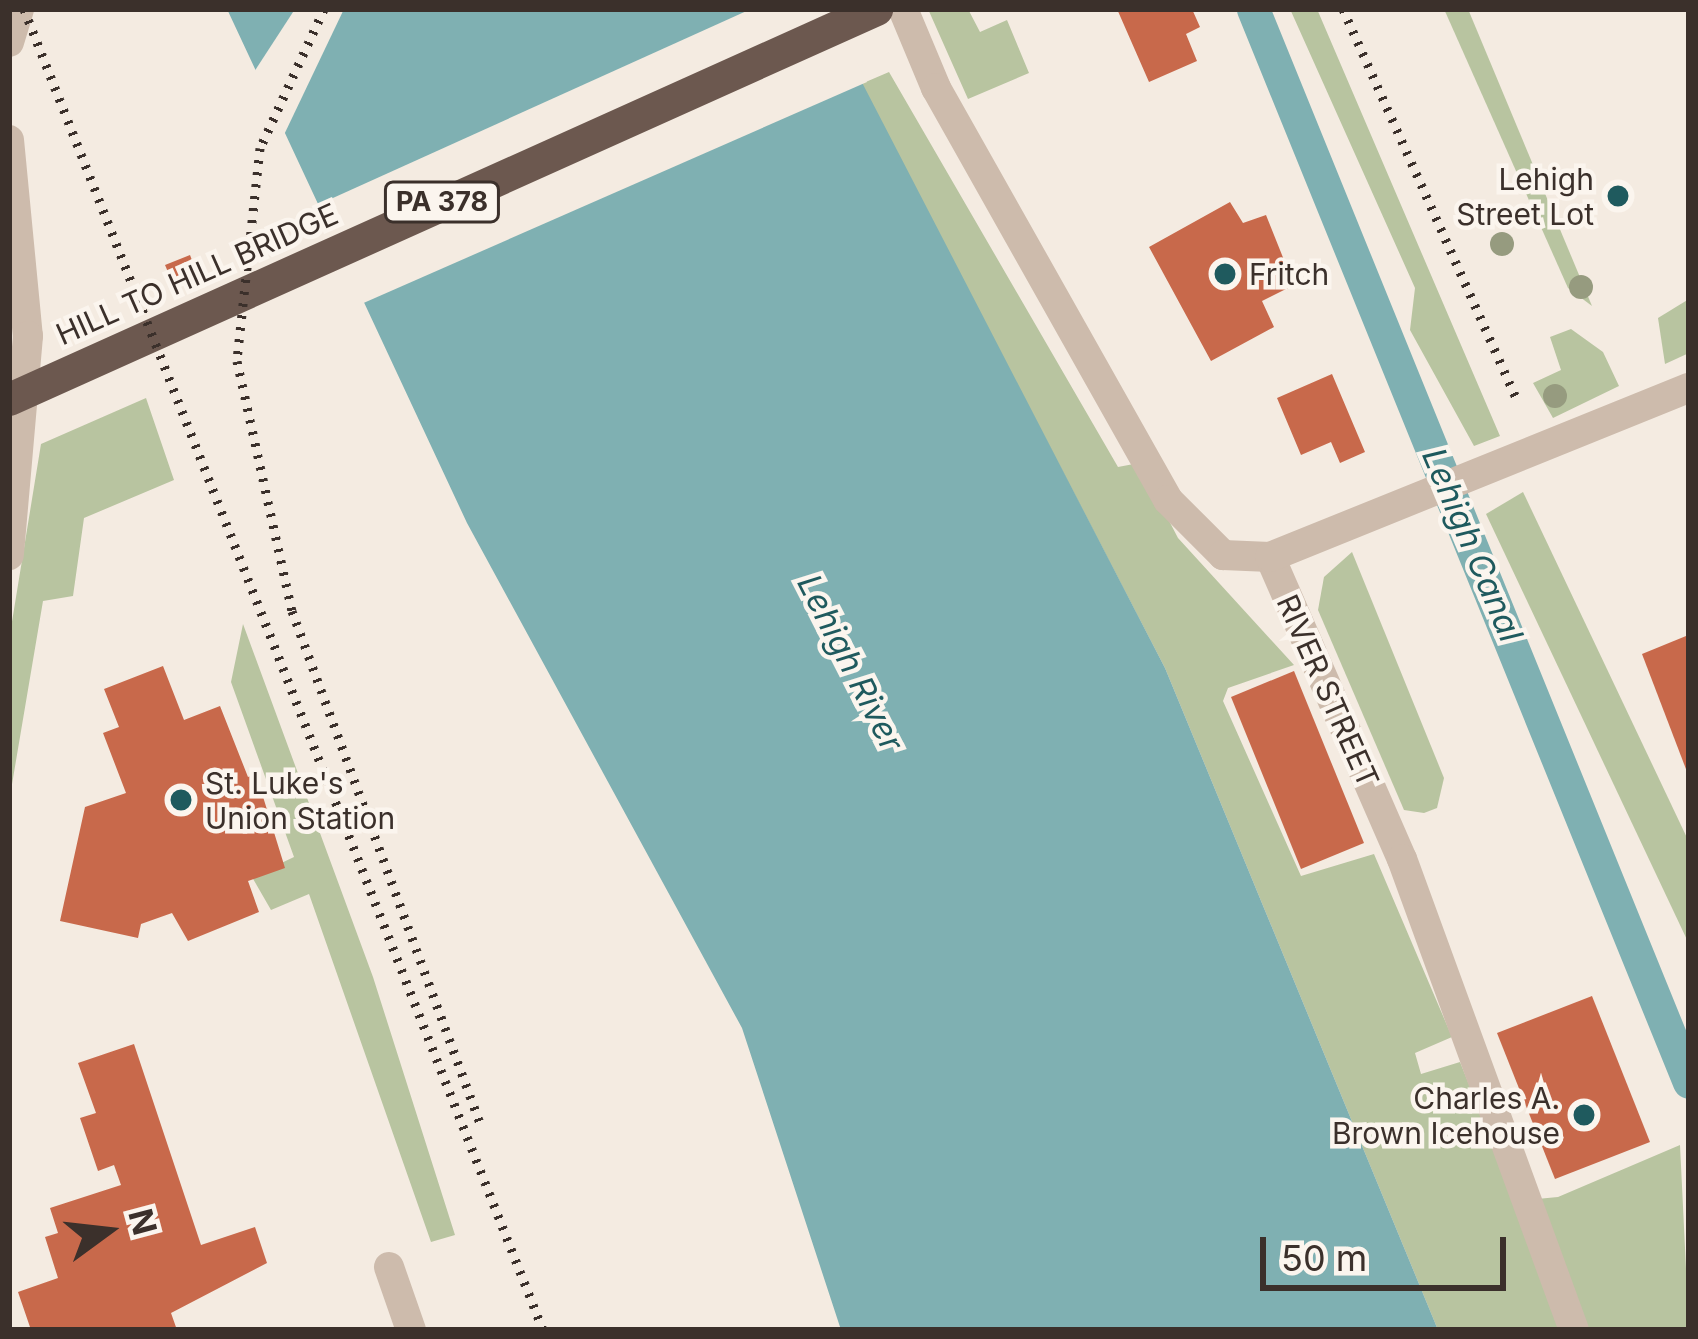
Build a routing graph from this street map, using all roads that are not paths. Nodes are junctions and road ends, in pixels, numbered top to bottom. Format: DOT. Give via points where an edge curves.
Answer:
graph roads {
  1 [pos="19,9"];
  2 [pos="876,9"];
  3 [pos="903,9"];
  4 [pos="9,41"];
  5 [pos="9,140"];
  6 [pos="1689,388"];
  7 [pos="9,399"];
  8 [pos="9,555"];
  9 [pos="1270,557"];
  10 [pos="389,1268"];
  11 [pos="411,1330"];
  12 [pos="1574,1330"];
  1 -- 4 [label="street"];
  2 -- 7 [label="highway, HILL TO HILL BRIDGE / PA 378"];
  3 -- 9 [label="street, RIVER STREET" via="936,88 1168,500 1223,555"];
  5 -- 8 [label="street" via="28,336"];
  6 -- 9 [label="street"];
  9 -- 12 [label="street, RIVER STREET" via="1402,860"];
  10 -- 11 [label="street"];
}
